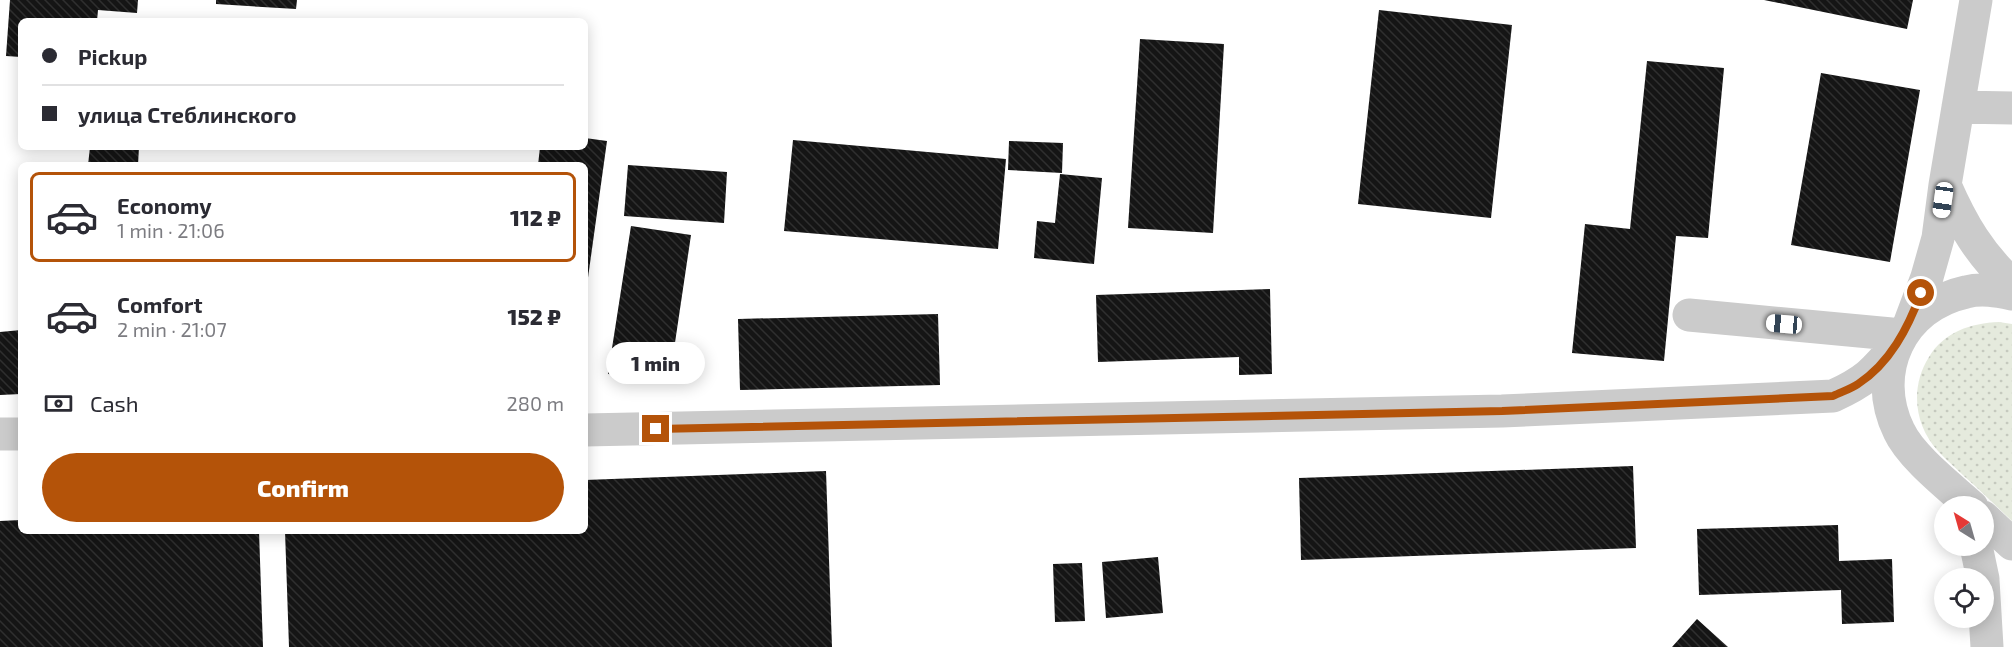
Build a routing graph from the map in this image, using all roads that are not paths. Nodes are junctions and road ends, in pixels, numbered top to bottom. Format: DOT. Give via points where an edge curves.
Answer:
graph roads {
  1 [pos="1976,0"];
  2 [pos="1958,107"];
  3 [pos="2012,108"];
  4 [pos="1945,185"];
  5 [pos="2012,284"];
  6 [pos="2012,294"];
  7 [pos="1689,315"];
  8 [pos="1902,335"];
  9 [pos="1833,396"];
  10 [pos="588,430"];
  11 [pos="0,434"];
  12 [pos="18,434"];
  13 [pos="1914,453"];
  14 [pos="1959,496"];
  15 [pos="1994,528"];
  16 [pos="2012,544"];
  17 [pos="1986,628"];
  18 [pos="1987,647"];
  1 -- 2 [label="street"];
  2 -- 3 [label="street"];
  2 -- 4 [label="street"];
  4 -- 5 [label="street" via="1983,254"];
  4 -- 8 [label="street" via="1938,238 1927,277"];
  6 -- 8 [label="street" via="1968,291 1946,297 1926,309"];
  7 -- 8 [label="street"];
  8 -- 9 [label="street" via="1880,365 1858,385"];
  8 -- 13 [label="street" via="1889,367 1887,390 1891,413"];
  9 -- 10 [label="street" via="1502,411"];
  9 -- 13 [label="street" via="1874,417"];
  11 -- 12 [label="street"];
  13 -- 14 [label="street"];
  15 -- 16 [label="street"];
  17 -- 18 [label="street"];
}
